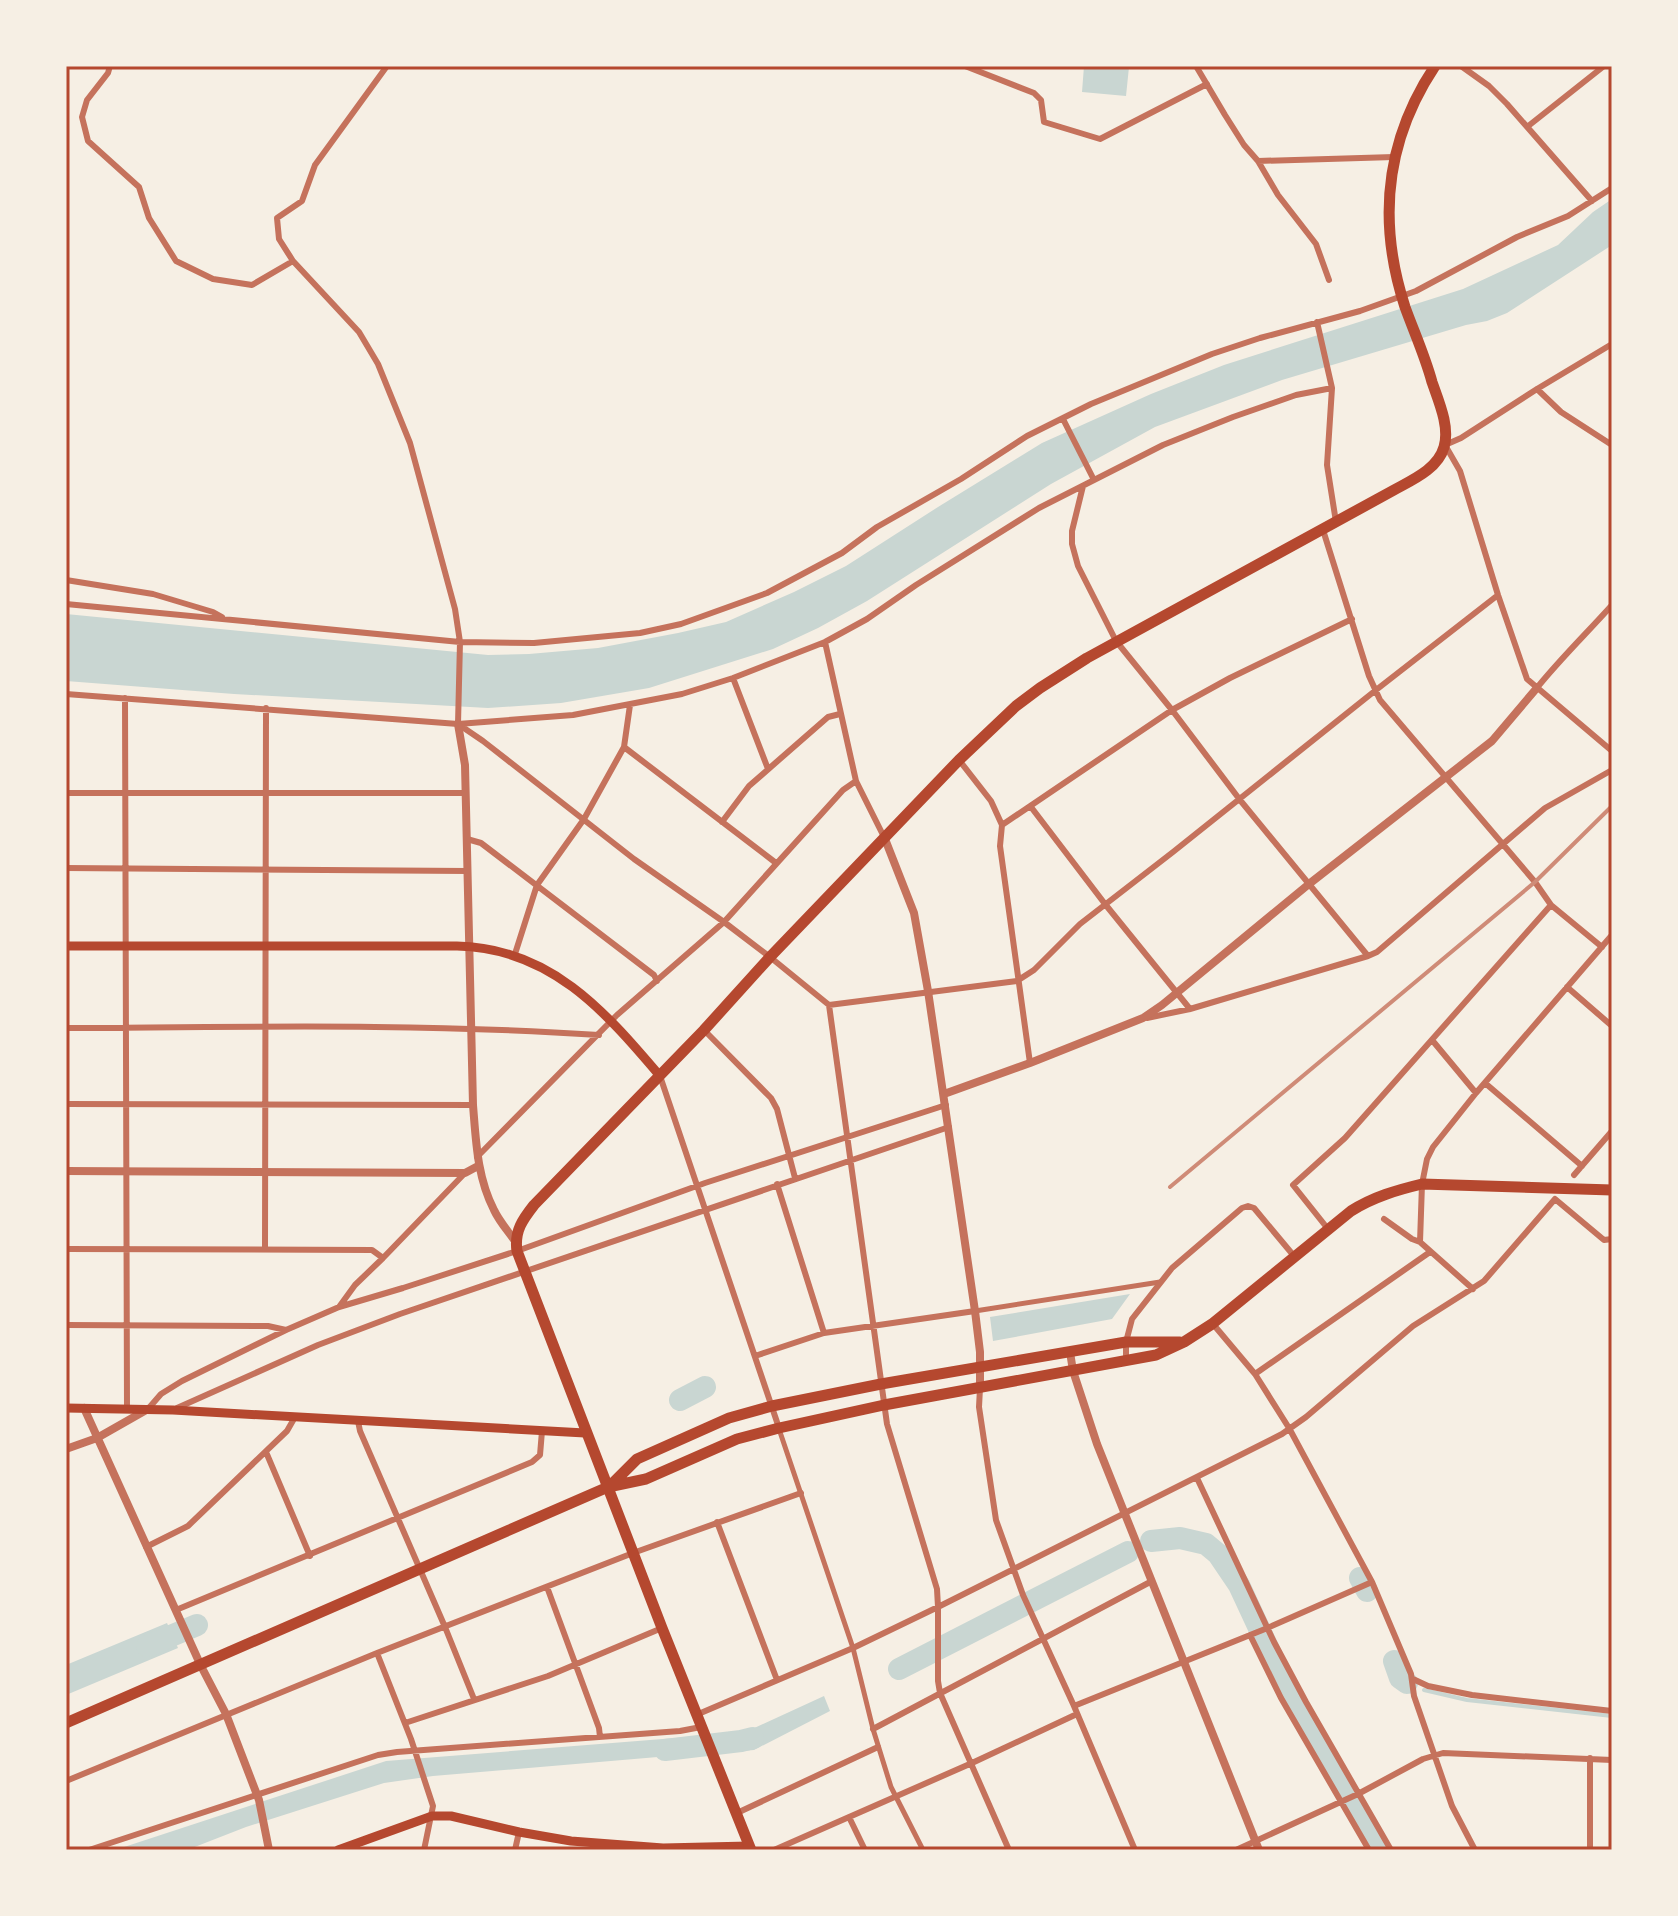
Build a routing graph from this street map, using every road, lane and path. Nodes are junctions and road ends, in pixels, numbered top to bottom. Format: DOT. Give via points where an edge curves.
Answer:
graph roads {
  1 [pos="110,66"];
  2 [pos="387,66"];
  3 [pos="965,66"];
  4 [pos="1196,66"];
  5 [pos="1435,66"];
  6 [pos="1461,66"];
  7 [pos="1604,66"];
  8 [pos="1207,84"];
  9 [pos="1527,127"];
  10 [pos="1394,157"];
  11 [pos="1258,161"];
  12 [pos="1612,188"];
  13 [pos="1592,201"];
  14 [pos="293,261"];
  15 [pos="1329,280"];
  16 [pos="1404,301"];
  17 [pos="1317,324"];
  18 [pos="1612,344"];
  19 [pos="1332,388"];
  20 [pos="1537,389"];
  21 [pos="1063,419"];
  22 [pos="1445,445"];
  23 [pos="1612,445"];
  24 [pos="1094,480"];
  25 [pos="1083,486"];
  26 [pos="1336,522"];
  27 [pos="1323,529"];
  28 [pos="66,580"];
  29 [pos="1498,595"];
  30 [pos="66,604"];
  31 [pos="1612,605"];
  32 [pos="227,619"];
  33 [pos="1352,619"];
  34 [pos="1116,641"];
  35 [pos="460,642"];
  36 [pos="825,642"];
  37 [pos="733,678"];
  38 [pos="1536,689"];
  39 [pos="1376,690"];
  40 [pos="66,694"];
  41 [pos="125,698"];
  42 [pos="630,705"];
  43 [pos="266,708"];
  44 [pos="1172,710"];
  45 [pos="840,714"];
  46 [pos="457,719"];
  47 [pos="624,747"];
  48 [pos="1612,751"];
  49 [pos="959,760"];
  50 [pos="768,769"];
  51 [pos="1612,770"];
  52 [pos="1446,777"];
  53 [pos="856,781"];
  54 [pos="66,793"];
  55 [pos="125,793"];
  56 [pos="466,793"];
  57 [pos="267,794"];
  58 [pos="1240,800"];
  59 [pos="1031,807"];
  60 [pos="584,819"];
  61 [pos="722,822"];
  62 [pos="1002,825"];
  63 [pos="467,839"];
  64 [pos="885,839"];
  65 [pos="1503,845"];
  66 [pos="776,863"];
  67 [pos="66,868"];
  68 [pos="126,869"];
  69 [pos="266,869"];
  70 [pos="468,871"];
  71 [pos="1309,884"];
  72 [pos="537,885"];
  73 [pos="1105,904"];
  74 [pos="1551,905"];
  75 [pos="724,922"];
  76 [pos="1612,935"];
  77 [pos="265,945"];
  78 [pos="66,946"];
  79 [pos="126,946"];
  80 [pos="470,946"];
  81 [pos="1602,947"];
  82 [pos="1368,956"];
  83 [pos="514,957"];
  84 [pos="770,957"];
  85 [pos="657,981"];
  86 [pos="1017,981"];
  87 [pos="1567,987"];
  88 [pos="928,991"];
  89 [pos="1177,992"];
  90 [pos="829,1005"];
  91 [pos="1190,1009"];
  92 [pos="1143,1018"];
  93 [pos="612,1020"];
  94 [pos="265,1026"];
  95 [pos="1612,1026"];
  96 [pos="66,1028"];
  97 [pos="125,1028"];
  98 [pos="472,1028"];
  99 [pos="704,1030"];
  100 [pos="599,1035"];
  101 [pos="1432,1040"];
  102 [pos="1030,1063"];
  103 [pos="660,1076"];
  104 [pos="1485,1083"];
  105 [pos="1476,1093"];
  106 [pos="944,1094"];
  107 [pos="66,1104"];
  108 [pos="126,1104"];
  109 [pos="265,1105"];
  110 [pos="473,1105"];
  111 [pos="946,1105"];
  112 [pos="949,1127"];
  113 [pos="1612,1131"];
  114 [pos="847,1136"];
  115 [pos="790,1154"];
  116 [pos="850,1160"];
  117 [pos="478,1162"];
  118 [pos="1582,1166"];
  119 [pos="66,1171"];
  120 [pos="126,1171"];
  121 [pos="265,1172"];
  122 [pos="465,1173"];
  123 [pos="1574,1175"];
  124 [pos="795,1178"];
  125 [pos="777,1184"];
  126 [pos="1422,1184"];
  127 [pos="697,1186"];
  128 [pos="1612,1190"];
  129 [pos="705,1209"];
  130 [pos="1384,1219"];
  131 [pos="1328,1229"];
  132 [pos="1612,1239"];
  133 [pos="1420,1242"];
  134 [pos="516,1246"];
  135 [pos="66,1249"];
  136 [pos="126,1249"];
  137 [pos="265,1249"];
  138 [pos="1430,1252"];
  139 [pos="1294,1256"];
  140 [pos="383,1258"];
  141 [pos="526,1272"];
  142 [pos="1161,1282"];
  143 [pos="1473,1289"];
  144 [pos="339,1307"];
  145 [pos="975,1311"];
  146 [pos="1212,1324"];
  147 [pos="66,1325"];
  148 [pos="127,1325"];
  149 [pos="873,1326"];
  150 [pos="286,1330"];
  151 [pos="824,1333"];
  152 [pos="1126,1342"];
  153 [pos="1184,1342"];
  154 [pos="1070,1352"];
  155 [pos="755,1356"];
  156 [pos="1126,1361"];
  157 [pos="980,1368"];
  158 [pos="1073,1371"];
  159 [pos="1255,1374"];
  160 [pos="881,1384"];
  161 [pos="980,1388"];
  162 [pos="884,1405"];
  163 [pos="772,1406"];
  164 [pos="66,1408"];
  165 [pos="84,1408"];
  166 [pos="127,1409"];
  167 [pos="148,1409"];
  168 [pos="173,1410"];
  169 [pos="295,1417"];
  170 [pos="358,1421"];
  171 [pos="779,1428"];
  172 [pos="1289,1428"];
  173 [pos="542,1431"];
  174 [pos="585,1433"];
  175 [pos="97,1438"];
  176 [pos="66,1449"];
  177 [pos="266,1452"];
  178 [pos="1197,1478"];
  179 [pos="608,1487"];
  180 [pos="801,1493"];
  181 [pos="1125,1513"];
  182 [pos="399,1520"];
  183 [pos="717,1522"];
  184 [pos="146,1547"];
  185 [pos="633,1553"];
  186 [pos="310,1556"];
  187 [pos="420,1568"];
  188 [pos="1014,1568"];
  189 [pos="1153,1581"];
  190 [pos="1370,1583"];
  191 [pos="547,1587"];
  192 [pos="938,1607"];
  193 [pos="178,1614"];
  194 [pos="445,1627"];
  195 [pos="662,1628"];
  196 [pos="1266,1629"];
  197 [pos="1252,1635"];
  198 [pos="1043,1638"];
  199 [pos="853,1648"];
  200 [pos="377,1653"];
  201 [pos="1183,1661"];
  202 [pos="576,1665"];
  203 [pos="201,1666"];
  204 [pos="1413,1679"];
  205 [pos="777,1680"];
  206 [pos="940,1693"];
  207 [pos="474,1699"];
  208 [pos="1074,1706"];
  209 [pos="1612,1711"];
  210 [pos="226,1714"];
  211 [pos="1077,1714"];
  212 [pos="66,1723"];
  213 [pos="405,1723"];
  214 [pos="700,1726"];
  215 [pos="873,1729"];
  216 [pos="600,1737"];
  217 [pos="878,1747"];
  218 [pos="416,1754"];
  219 [pos="1433,1755"];
  220 [pos="1590,1758"];
  221 [pos="1612,1760"];
  222 [pos="972,1763"];
  223 [pos="66,1781"];
  224 [pos="1358,1794"];
  225 [pos="895,1796"];
  226 [pos="258,1797"];
  227 [pos="1344,1800"];
  228 [pos="737,1813"];
  229 [pos="432,1816"];
  230 [pos="849,1817"];
  231 [pos="519,1832"];
  232 [pos="1257,1845"];
  233 [pos="621,1848"];
  234 [pos="750,1848"];
  235 [pos="89,1850"];
  236 [pos="269,1850"];
  237 [pos="338,1850"];
  238 [pos="424,1850"];
  239 [pos="515,1850"];
  240 [pos="774,1850"];
  241 [pos="865,1850"];
  242 [pos="923,1850"];
  243 [pos="1009,1850"];
  244 [pos="1135,1850"];
  245 [pos="1236,1850"];
  246 [pos="1369,1850"];
  247 [pos="1391,1850"];
  248 [pos="1475,1850"];
  249 [pos="1590,1850"];
  1 -- 14 [label="street" via="82,117 88,141 139,187 149,218 176,261 213,279 252,285"];
  2 -- 14 [label="street" via="315,165 302,201 277,218 279,239"];
  3 -- 8 [label="street" via="1034,93 1041,100 1044,122 1100,139"];
  4 -- 8 [label="street"];
  5 -- 10 [label="highway" via="1413,101"];
  6 -- 9 [label="street" via="1489,86"];
  7 -- 9 [label="street"];
  8 -- 11 [label="street"];
  9 -- 13 [label="street"];
  10 -- 11 [label="street"];
  10 -- 16 [label="highway" via="1388,224"];
  11 -- 15 [label="street" via="1316,244"];
  12 -- 13 [label="street"];
  13 -- 16 [label="street"];
  14 -- 35 [label="street" via="359,332 378,364 410,443"];
  16 -- 17 [label="street"];
  16 -- 22 [label="highway" via="1443,417"];
  17 -- 19 [label="street"];
  17 -- 21 [label="street" via="1212,354"];
  18 -- 20 [label="street"];
  19 -- 24 [label="street" via="1233,417"];
  19 -- 26 [label="street" via="1327,465"];
  20 -- 22 [label="street"];
  20 -- 23 [label="street" via="1561,412"];
  21 -- 24 [label="street"];
  21 -- 35 [label="street" via="767,593 640,633 534,643"];
  22 -- 26 [label="highway" via="1419,476"];
  22 -- 29 [label="street" via="1460,471"];
  24 -- 25 [label="street"];
  25 -- 34 [label="street" via="1072,544"];
  25 -- 36 [label="street" via="1028,514"];
  26 -- 27 [label="highway"];
  27 -- 33 [label="street"];
  27 -- 34 [label="highway"];
  28 -- 32 [label="street" via="153,594"];
  29 -- 38 [label="street" via="1527,679"];
  29 -- 39 [label="street"];
  30 -- 32 [label="street"];
  31 -- 38 [label="street"];
  32 -- 35 [label="street"];
  33 -- 39 [label="street"];
  33 -- 44 [label="street"];
  34 -- 44 [label="street"];
  34 -- 49 [label="highway" via="1016,706"];
  35 -- 46 [label="street"];
  36 -- 37 [label="street"];
  36 -- 45 [label="street"];
  37 -- 42 [label="street"];
  37 -- 50 [label="street"];
  38 -- 48 [label="street"];
  38 -- 52 [label="street" via="1492,741"];
  39 -- 52 [label="street"];
  39 -- 58 [label="street"];
  40 -- 41 [label="street"];
  41 -- 43 [label="street"];
  41 -- 55 [label="street"];
  42 -- 46 [label="street" via="573,715"];
  42 -- 47 [label="street"];
  43 -- 46 [label="street"];
  43 -- 57 [label="street"];
  44 -- 58 [label="street"];
  44 -- 59 [label="street"];
  45 -- 50 [label="street" via="828,717"];
  45 -- 53 [label="street"];
  46 -- 56 [label="street"];
  46 -- 60 [label="street"];
  47 -- 60 [label="street"];
  47 -- 61 [label="street"];
  49 -- 62 [label="street" via="991,801"];
  49 -- 64 [label="highway"];
  50 -- 61 [label="street"];
  51 -- 65 [label="street" via="1545,808"];
  52 -- 65 [label="street"];
  52 -- 71 [label="street"];
  53 -- 64 [label="street"];
  53 -- 66 [label="street"];
  54 -- 55 [label="street"];
  55 -- 57 [label="street"];
  55 -- 68 [label="street"];
  56 -- 57 [label="street"];
  56 -- 63 [label="street"];
  57 -- 69 [label="street"];
  58 -- 71 [label="street"];
  58 -- 73 [label="street"];
  59 -- 62 [label="street"];
  59 -- 73 [label="street"];
  60 -- 72 [label="street"];
  60 -- 75 [label="street"];
  61 -- 66 [label="street"];
  62 -- 86 [label="street" via="1000,846"];
  63 -- 70 [label="street"];
  63 -- 72 [label="street" via="481,843"];
  64 -- 84 [label="highway"];
  64 -- 88 [label="street" via="914,913"];
  65 -- 74 [label="street"];
  65 -- 82 [label="street"];
  66 -- 75 [label="street"];
  67 -- 68 [label="street"];
  68 -- 69 [label="street"];
  68 -- 79 [label="street"];
  69 -- 70 [label="street"];
  69 -- 77 [label="street"];
  70 -- 80 [label="street"];
  71 -- 82 [label="street"];
  71 -- 89 [label="street"];
  72 -- 83 [label="street"];
  72 -- 85 [label="street"];
  73 -- 86 [label="street"];
  73 -- 89 [label="street"];
  74 -- 81 [label="street"];
  74 -- 101 [label="street"];
  75 -- 84 [label="street"];
  75 -- 85 [label="street"];
  76 -- 81 [label="street"];
  77 -- 79 [label="main road"];
  77 -- 80 [label="main road"];
  77 -- 94 [label="street"];
  78 -- 79 [label="main road"];
  79 -- 97 [label="street"];
  80 -- 83 [label="main road"];
  80 -- 98 [label="street"];
  81 -- 87 [label="street"];
  82 -- 91 [label="street"];
  83 -- 93 [label="main road" via="570,983"];
  84 -- 90 [label="street"];
  84 -- 99 [label="highway"];
  85 -- 93 [label="street"];
  86 -- 88 [label="street"];
  86 -- 102 [label="street"];
  87 -- 95 [label="street"];
  87 -- 104 [label="street"];
  88 -- 90 [label="street"];
  88 -- 106 [label="street"];
  89 -- 91 [label="street"];
  89 -- 92 [label="street"];
  90 -- 114 [label="street"];
  91 -- 92 [label="street"];
  92 -- 102 [label="street"];
  93 -- 100 [label="street"];
  93 -- 103 [label="main road"];
  94 -- 97 [label="street"];
  94 -- 98 [label="street"];
  94 -- 109 [label="street"];
  96 -- 97 [label="street"];
  97 -- 108 [label="street"];
  98 -- 100 [label="street"];
  98 -- 110 [label="street"];
  99 -- 103 [label="highway"];
  99 -- 115 [label="street" via="771,1098"];
  100 -- 117 [label="street"];
  101 -- 105 [label="street"];
  101 -- 131 [label="street" via="1345,1138 1293,1185"];
  102 -- 106 [label="street"];
  103 -- 127 [label="street"];
  103 -- 134 [label="highway" via="534,1205 520,1223"];
  104 -- 105 [label="street"];
  104 -- 118 [label="street"];
  105 -- 126 [label="street" via="1433,1147"];
  106 -- 111 [label="street"];
  107 -- 108 [label="street"];
  108 -- 109 [label="street"];
  108 -- 120 [label="street"];
  109 -- 110 [label="street"];
  109 -- 121 [label="street"];
  110 -- 117 [label="street"];
  111 -- 112 [label="street"];
  111 -- 114 [label="street"];
  112 -- 116 [label="street"];
  112 -- 145 [label="street"];
  113 -- 118 [label="street"];
  114 -- 115 [label="street"];
  114 -- 116 [label="street"];
  115 -- 124 [label="street"];
  115 -- 127 [label="street"];
  116 -- 124 [label="street"];
  116 -- 149 [label="street"];
  117 -- 122 [label="street"];
  117 -- 134 [label="street" via="493,1209"];
  118 -- 123 [label="street"];
  119 -- 120 [label="street"];
  120 -- 121 [label="street"];
  120 -- 136 [label="street"];
  121 -- 122 [label="street"];
  121 -- 137 [label="street"];
  122 -- 140 [label="street"];
  124 -- 125 [label="street"];
  125 -- 129 [label="street"];
  125 -- 151 [label="street"];
  126 -- 128 [label="highway"];
  126 -- 131 [label="highway" via="1377,1197"];
  126 -- 133 [label="street"];
  127 -- 129 [label="street"];
  127 -- 134 [label="street"];
  129 -- 141 [label="street"];
  129 -- 155 [label="street"];
  130 -- 133 [label="street"];
  131 -- 139 [label="highway"];
  132 -- 143 [label="street" via="1604,1240 1555,1199"];
  133 -- 138 [label="street"];
  134 -- 141 [label="highway"];
  134 -- 144 [label="street"];
  135 -- 136 [label="street"];
  136 -- 137 [label="street"];
  136 -- 148 [label="street"];
  137 -- 140 [label="street" via="372,1250"];
  138 -- 143 [label="street"];
  138 -- 159 [label="street"];
  139 -- 142 [label="street" via="1254,1208 1245,1206"];
  139 -- 146 [label="highway"];
  140 -- 144 [label="street"];
  141 -- 168 [label="street" via="318,1345"];
  141 -- 174 [label="highway"];
  142 -- 145 [label="street"];
  142 -- 152 [label="street" via="1132,1319"];
  143 -- 172 [label="street" via="1413,1326"];
  144 -- 150 [label="street"];
  145 -- 149 [label="street"];
  145 -- 157 [label="street"];
  146 -- 153 [label="highway"];
  146 -- 159 [label="street"];
  147 -- 148 [label="street"];
  148 -- 150 [label="street"];
  148 -- 166 [label="street"];
  149 -- 151 [label="street"];
  149 -- 160 [label="street"];
  150 -- 167 [label="street" via="182,1381"];
  151 -- 155 [label="street"];
  152 -- 153 [label="highway"];
  152 -- 154 [label="highway"];
  152 -- 156 [label="street"];
  153 -- 156 [label="highway"];
  154 -- 157 [label="highway"];
  154 -- 158 [label="street"];
  155 -- 163 [label="street"];
  156 -- 158 [label="highway"];
  157 -- 160 [label="highway"];
  157 -- 161 [label="street"];
  158 -- 161 [label="highway"];
  158 -- 181 [label="street"];
  159 -- 172 [label="street"];
  160 -- 162 [label="street"];
  160 -- 163 [label="highway"];
  161 -- 162 [label="highway"];
  161 -- 188 [label="street" via="993,1506"];
  162 -- 171 [label="highway"];
  162 -- 192 [label="street"];
  163 -- 171 [label="street"];
  163 -- 179 [label="highway" via="729,1418 637,1459"];
  164 -- 165 [label="main road"];
  165 -- 166 [label="main road"];
  165 -- 175 [label="street"];
  166 -- 167 [label="main road"];
  167 -- 168 [label="main road"];
  167 -- 175 [label="street"];
  168 -- 169 [label="main road"];
  169 -- 170 [label="main road"];
  169 -- 177 [label="street"];
  170 -- 173 [label="main road"];
  170 -- 182 [label="street"];
  171 -- 179 [label="highway" via="737,1439 646,1479"];
  171 -- 180 [label="street"];
  172 -- 178 [label="street"];
  172 -- 190 [label="street"];
  173 -- 174 [label="main road"];
  173 -- 182 [label="street" via="540,1455 532,1462"];
  174 -- 179 [label="highway"];
  175 -- 176 [label="street"];
  175 -- 184 [label="street"];
  177 -- 184 [label="street" via="188,1526"];
  177 -- 186 [label="street"];
  178 -- 181 [label="street"];
  178 -- 196 [label="street"];
  179 -- 185 [label="highway"];
  179 -- 187 [label="highway"];
  180 -- 183 [label="street"];
  180 -- 199 [label="street"];
  181 -- 188 [label="street"];
  181 -- 189 [label="street"];
  182 -- 186 [label="street"];
  182 -- 187 [label="street"];
  183 -- 185 [label="street"];
  183 -- 205 [label="street"];
  184 -- 193 [label="street"];
  185 -- 191 [label="street"];
  185 -- 195 [label="highway"];
  186 -- 193 [label="street"];
  187 -- 194 [label="street"];
  187 -- 203 [label="highway"];
  188 -- 192 [label="street"];
  188 -- 198 [label="street"];
  189 -- 198 [label="street"];
  189 -- 201 [label="street"];
  190 -- 196 [label="street"];
  190 -- 204 [label="street"];
  191 -- 194 [label="street"];
  191 -- 202 [label="street"];
  192 -- 199 [label="street"];
  192 -- 206 [label="street"];
  193 -- 203 [label="street"];
  194 -- 200 [label="street"];
  194 -- 207 [label="street"];
  195 -- 202 [label="street"];
  195 -- 214 [label="highway"];
  196 -- 197 [label="street"];
  196 -- 224 [label="street"];
  197 -- 201 [label="street"];
  197 -- 227 [label="street" via="1281,1698"];
  198 -- 206 [label="street"];
  198 -- 208 [label="street"];
  199 -- 205 [label="street"];
  199 -- 215 [label="street"];
  200 -- 210 [label="street"];
  200 -- 213 [label="street"];
  201 -- 208 [label="street"];
  201 -- 232 [label="street"];
  202 -- 207 [label="street"];
  202 -- 216 [label="street"];
  203 -- 210 [label="street"];
  203 -- 212 [label="highway"];
  204 -- 209 [label="street" via="1472,1695"];
  204 -- 219 [label="street"];
  205 -- 214 [label="street"];
  206 -- 215 [label="street"];
  206 -- 222 [label="street"];
  207 -- 213 [label="street"];
  208 -- 211 [label="street"];
  210 -- 223 [label="street"];
  210 -- 226 [label="street"];
  211 -- 222 [label="street"];
  211 -- 244 [label="street"];
  213 -- 218 [label="street"];
  214 -- 216 [label="street"];
  214 -- 228 [label="highway"];
  215 -- 217 [label="street"];
  216 -- 218 [label="street"];
  217 -- 225 [label="street"];
  217 -- 228 [label="street"];
  218 -- 226 [label="street" via="378,1755"];
  218 -- 229 [label="street"];
  219 -- 220 [label="street"];
  219 -- 224 [label="street"];
  219 -- 248 [label="street"];
  220 -- 221 [label="street"];
  220 -- 249 [label="street"];
  222 -- 225 [label="street"];
  222 -- 243 [label="street"];
  224 -- 227 [label="street"];
  224 -- 247 [label="street"];
  225 -- 230 [label="street"];
  225 -- 242 [label="street"];
  226 -- 235 [label="street"];
  226 -- 236 [label="street"];
  227 -- 232 [label="street"];
  227 -- 246 [label="street"];
  228 -- 234 [label="highway"];
  229 -- 231 [label="main road"];
  229 -- 237 [label="main road"];
  229 -- 238 [label="street"];
  230 -- 240 [label="street"];
  230 -- 241 [label="street"];
  231 -- 233 [label="main road"];
  231 -- 239 [label="street"];
  232 -- 245 [label="street"];
  233 -- 234 [label="main road"];
}
